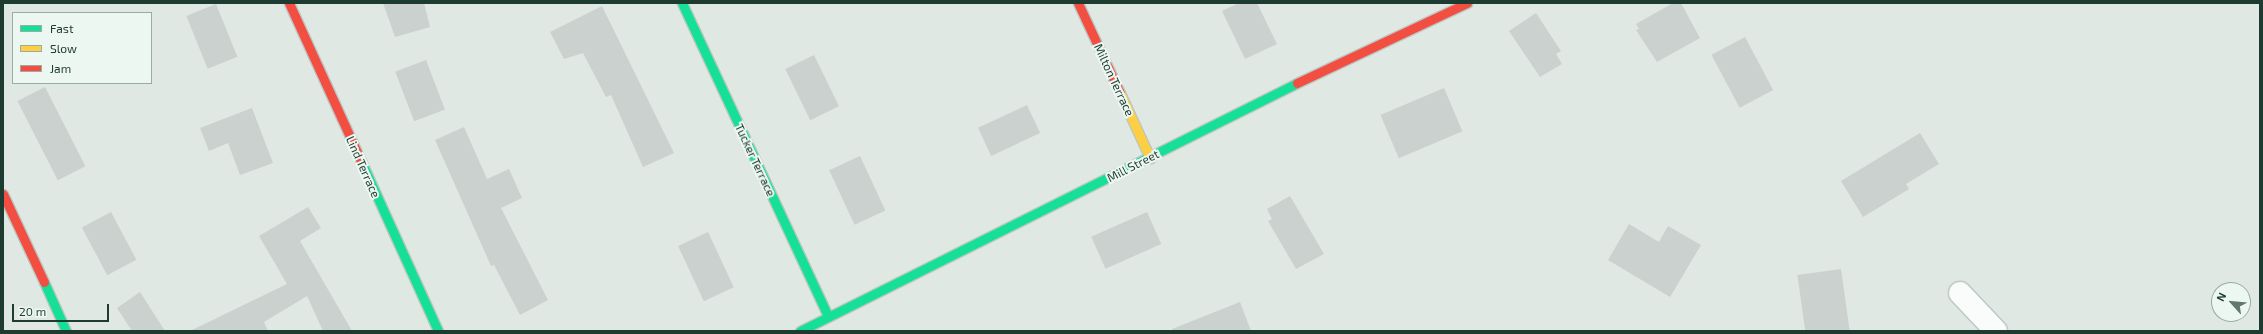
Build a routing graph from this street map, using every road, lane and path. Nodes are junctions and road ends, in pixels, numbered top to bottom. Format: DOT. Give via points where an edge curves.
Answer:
graph roads {
  1 [pos="289,3"];
  2 [pos="682,3"];
  3 [pos="1078,3"];
  4 [pos="1467,3"];
  5 [pos="1150,158"];
  6 [pos="3,194"];
  7 [pos="1960,293"];
  8 [pos="828,316"];
  9 [pos="66,331"];
  10 [pos="438,331"];
  11 [pos="800,331"];
  12 [pos="1996,331"];
  1 -- 10 [label="street, Lind Terrace"];
  2 -- 8 [label="street, Tucker Terrace"];
  3 -- 5 [label="street, Milton Terrace"];
  4 -- 5 [label="street, Mill Street" via="1280,90"];
  5 -- 8 [label="street, Mill Street"];
  6 -- 9 [label="street"];
  7 -- 12 [label="street"];
  8 -- 11 [label="street, Mill Street"];
}
